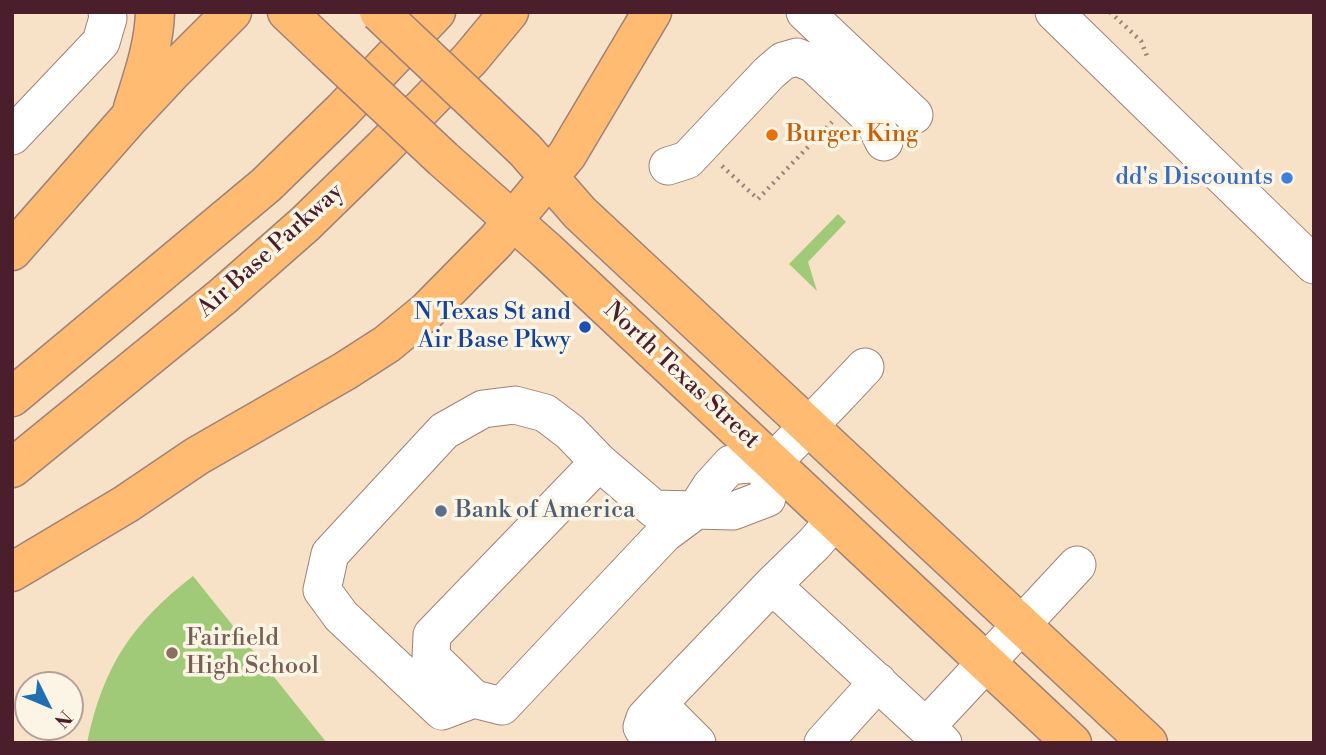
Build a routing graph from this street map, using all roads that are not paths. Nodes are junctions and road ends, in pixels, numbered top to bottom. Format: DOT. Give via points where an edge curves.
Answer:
graph roads {
  1 [pos="107,12"];
  2 [pos="155,12"];
  3 [pos="232,12"];
  4 [pos="287,12"];
  5 [pos="379,12"];
  6 [pos="436,12"];
  7 [pos="509,12"];
  8 [pos="652,12"];
  9 [pos="805,12"];
  10 [pos="1054,12"];
  11 [pos="914,115"];
  12 [pos="130,117"];
  13 [pos="15,129"];
  14 [pos="884,142"];
  15 [pos="668,166"];
  16 [pos="549,177"];
  17 [pos="513,220"];
  18 [pos="12,251"];
  19 [pos="1314,265"];
  20 [pos="865,366"];
  21 [pos="12,397"];
  22 [pos="808,426"];
  23 [pos="599,462"];
  24 [pos="773,462"];
  25 [pos="12,468"];
  26 [pos="695,511"];
  27 [pos="835,521"];
  28 [pos="1077,565"];
  29 [pos="12,572"];
  30 [pos="772,585"];
  31 [pos="1021,624"];
  32 [pos="986,662"];
  33 [pos="878,682"];
  34 [pos="474,699"];
  35 [pos="645,729"];
  36 [pos="934,735"];
  37 [pos="697,743"];
  38 [pos="823,743"];
  39 [pos="1072,743"];
  40 [pos="1149,743"];
  1 -- 13 [label="lane" via="101,42"];
  2 -- 12 [label="main road" via="147,64"];
  3 -- 12 [label="main road"];
  4 -- 17 [label="main road, North Texas Street, bridge"];
  5 -- 16 [label="main road, North Texas Street, bridge"];
  6 -- 21 [label="main road" via="266,185"];
  7 -- 25 [label="main road, Air Base Parkway" via="470,59 305,224"];
  8 -- 16 [label="main road" via="567,155"];
  9 -- 11 [label="lane"];
  10 -- 19 [label="lane"];
  12 -- 18 [label="main road"];
  14 -- 15 [label="lane" via="873,120 814,64 797,57 769,73 687,160"];
  16 -- 17 [label="main road"];
  16 -- 22 [label="main road, North Texas Street" via="580,213"];
  17 -- 24 [label="main road, North Texas Street"];
  17 -- 29 [label="main road" via="427,311 387,344"];
  20 -- 22 [label="lane"];
  22 -- 24 [label="lane"];
  22 -- 31 [label="main road, North Texas Street"];
  23 -- 26 [label="lane" via="654,509"];
  23 -- 34 [label="lane" via="432,635 431,657"];
  23 -- 34 [label="lane" via="545,413 515,405 483,409 444,431 330,554 322,590 341,616 442,711"];
  24 -- 26 [label="lane" via="766,498 733,511"];
  24 -- 27 [label="main road, North Texas Street"];
  26 -- 34 [label="lane" via="664,534 502,706"];
  27 -- 30 [label="lane"];
  27 -- 32 [label="main road, North Texas Street"];
  28 -- 31 [label="lane"];
  30 -- 33 [label="lane"];
  30 -- 35 [label="lane"];
  31 -- 32 [label="lane"];
  31 -- 40 [label="main road, North Texas Street"];
  32 -- 36 [label="lane"];
  32 -- 39 [label="main road, North Texas Street"];
  33 -- 36 [label="lane"];
  33 -- 38 [label="lane"];
  35 -- 37 [label="lane"];
}
